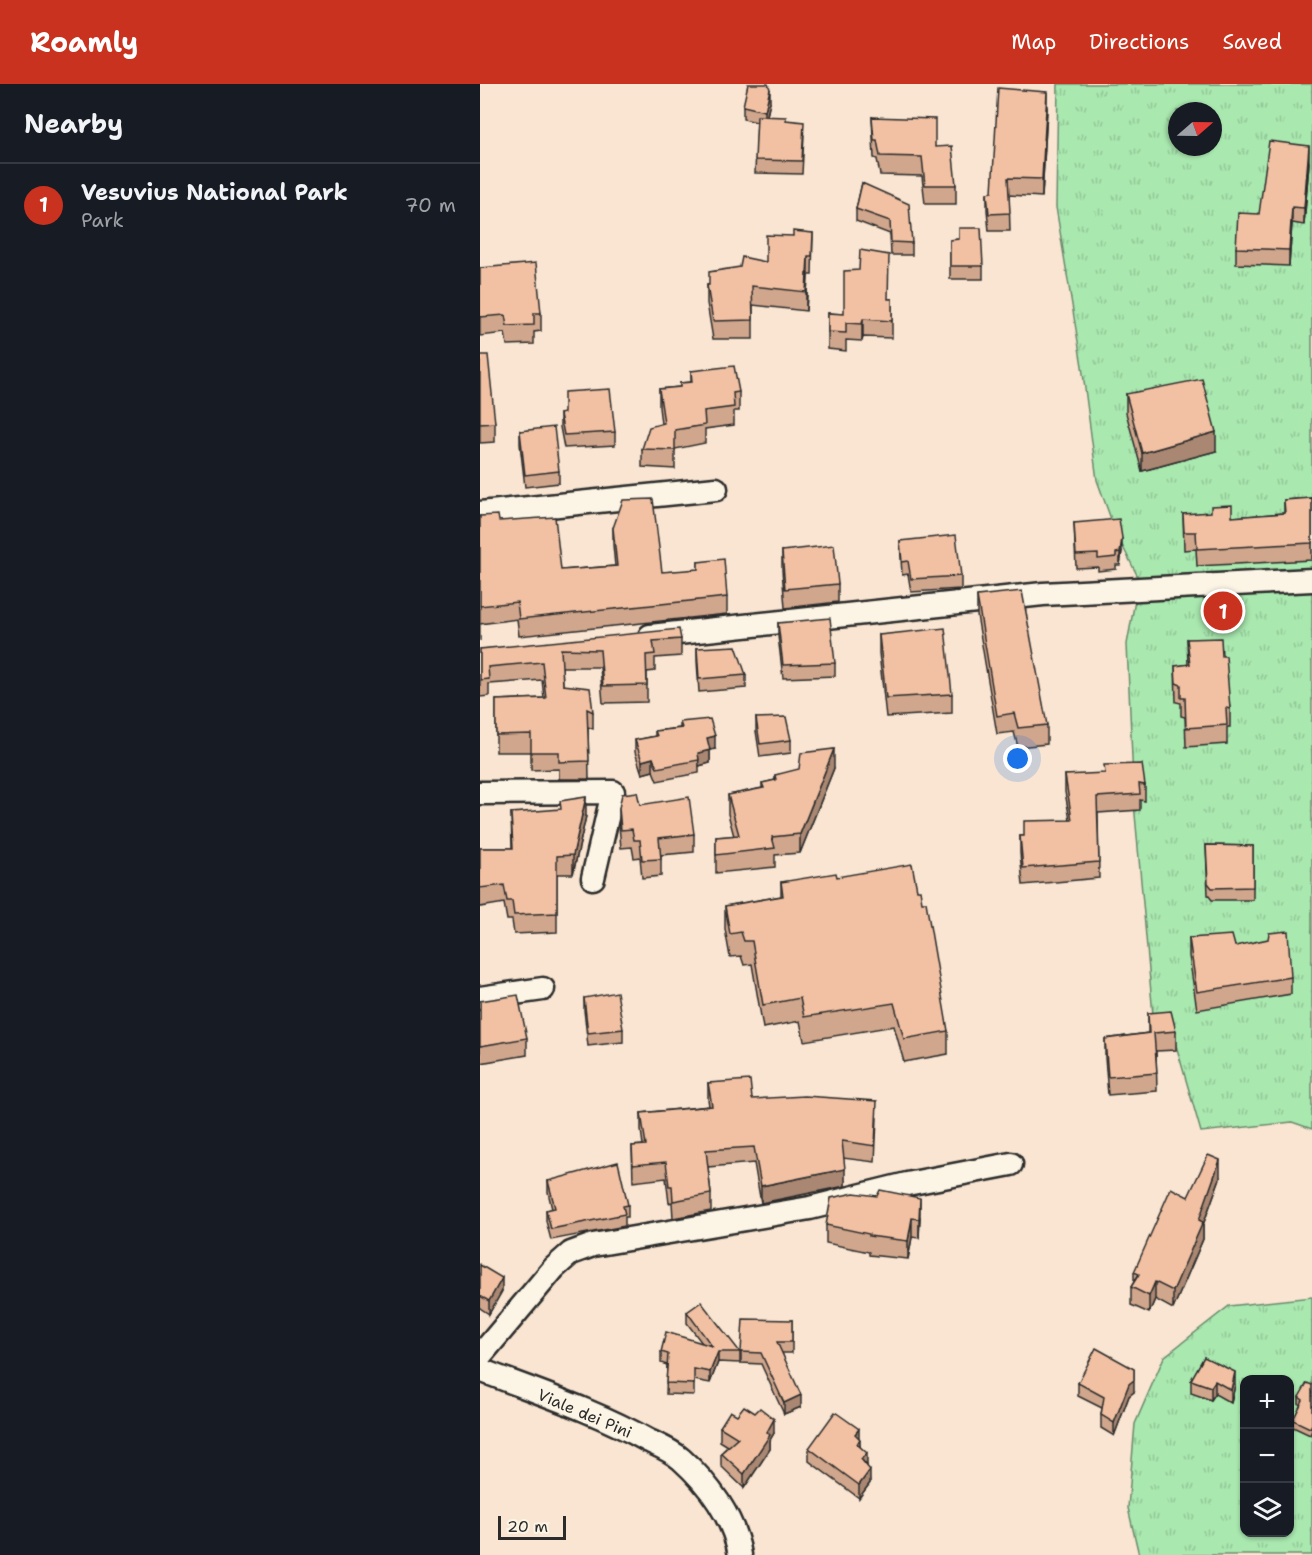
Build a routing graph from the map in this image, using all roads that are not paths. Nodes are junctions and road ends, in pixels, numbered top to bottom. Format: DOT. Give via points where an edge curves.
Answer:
graph roads {
  1 [pos="716,489"];
  2 [pos="480,513"];
  3 [pos="1312,580"];
  4 [pos="624,638"];
  5 [pos="480,794"];
  6 [pos="593,878"];
  7 [pos="543,989"];
  8 [pos="480,998"];
  9 [pos="1011,1164"];
  10 [pos="480,1356"];
  11 [pos="480,1370"];
  12 [pos="740,1555"];
  1 -- 2 [label="street"];
  3 -- 4 [label="street" via="1043,594"];
  5 -- 6 [label="street" via="614,792"];
  7 -- 8 [label="street"];
  9 -- 10 [label="street" via="810,1208 593,1245 571,1253 554,1268"];
  11 -- 12 [label="street, Viale dei Pini" via="621,1425 680,1458 724,1512"];
}
